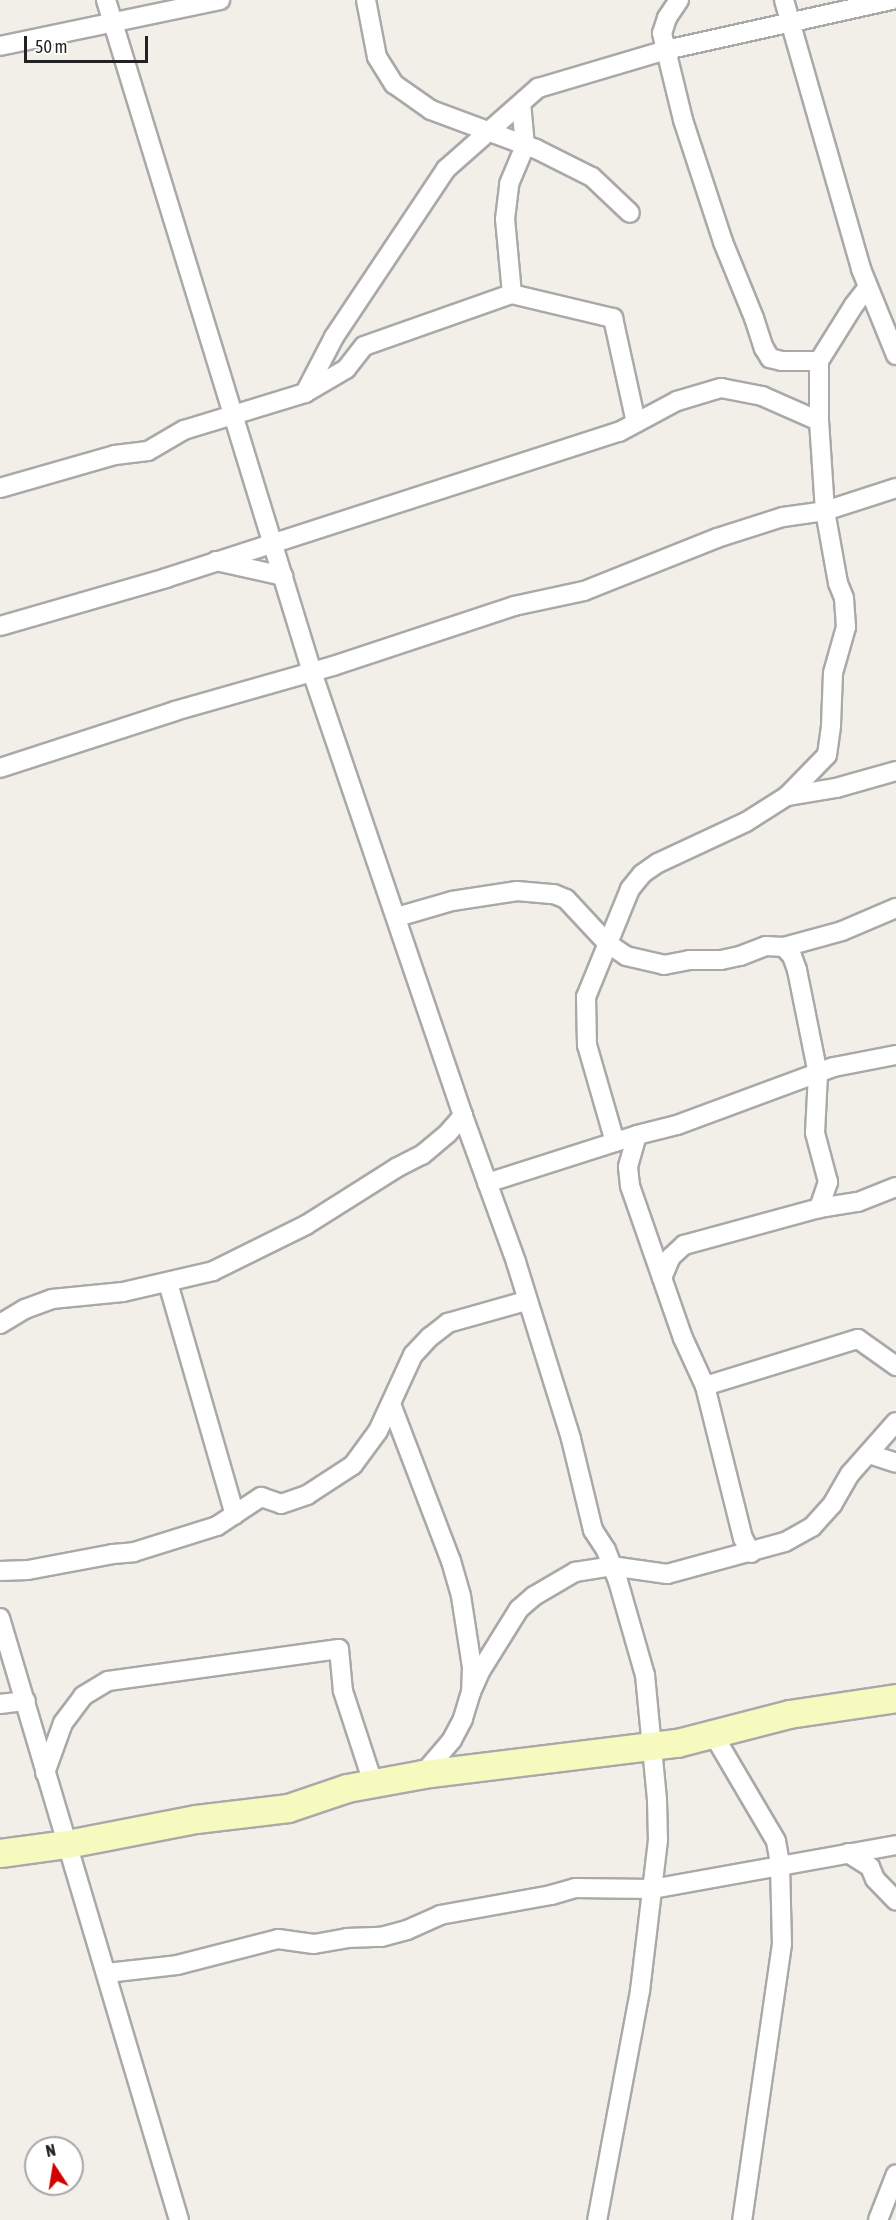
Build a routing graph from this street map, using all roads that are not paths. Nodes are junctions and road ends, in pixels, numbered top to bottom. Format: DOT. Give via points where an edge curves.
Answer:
graph roads {
  1 [pos="106,0"];
  2 [pos="220,0"];
  3 [pos="366,0"];
  4 [pos="679,0"];
  5 [pos="784,0"];
  6 [pos="892,0"];
  7 [pos="113,21"];
  8 [pos="790,22"];
  9 [pos="0,46"];
  10 [pos="666,50"];
  11 [pos="521,103"];
  12 [pos="488,132"];
  13 [pos="525,146"];
  14 [pos="630,213"];
  15 [pos="868,288"];
  16 [pos="512,294"];
  17 [pos="896,355"];
  18 [pos="819,361"];
  19 [pos="305,393"];
  20 [pos="232,414"];
  21 [pos="819,421"];
  22 [pos="636,423"];
  23 [pos="0,488"];
  24 [pos="896,488"];
  25 [pos="825,511"];
  26 [pos="272,543"];
  27 [pos="216,561"];
  28 [pos="283,576"];
  29 [pos="0,626"];
  30 [pos="312,672"];
  31 [pos="0,768"];
  32 [pos="896,771"];
  33 [pos="787,796"];
  34 [pos="896,908"];
  35 [pos="397,917"];
  36 [pos="607,943"];
  37 [pos="784,947"];
  38 [pos="896,1055"];
  39 [pos="818,1074"];
  40 [pos="463,1116"];
  41 [pos="637,1135"];
  42 [pos="615,1142"];
  43 [pos="487,1183"];
  44 [pos="896,1187"];
  45 [pos="819,1208"];
  46 [pos="662,1278"];
  47 [pos="168,1283"];
  48 [pos="526,1301"];
  49 [pos="0,1324"];
  50 [pos="896,1366"];
  51 [pos="705,1386"];
  52 [pos="391,1404"];
  53 [pos="896,1422"];
  54 [pos="869,1454"];
  55 [pos="896,1463"];
  56 [pos="235,1515"];
  57 [pos="751,1553"];
  58 [pos="610,1566"];
  59 [pos="0,1571"];
  60 [pos="0,1618"];
  61 [pos="471,1692"];
  62 [pos="896,1698"];
  63 [pos="26,1701"];
  64 [pos="0,1704"];
  65 [pos="713,1734"];
  66 [pos="652,1746"];
  67 [pos="45,1773"];
  68 [pos="423,1774"];
  69 [pos="373,1783"];
  70 [pos="67,1844"];
  71 [pos="896,1845"];
  72 [pos="0,1853"];
  73 [pos="848,1853"];
  74 [pos="780,1864"];
  75 [pos="652,1889"];
  76 [pos="896,1901"];
  77 [pos="107,1973"];
  78 [pos="896,2174"];
  79 [pos="179,2220"];
  80 [pos="597,2220"];
  81 [pos="742,2220"];
  82 [pos="879,2220"];
  1 -- 7 [label="street"];
  2 -- 7 [label="street"];
  3 -- 12 [label="street" via="377,57 394,84 432,110"];
  4 -- 10 [label="street" via="662,33"];
  5 -- 8 [label="street"];
  6 -- 8 [label="street"];
  7 -- 9 [label="street"];
  7 -- 20 [label="street"];
  8 -- 10 [label="street"];
  8 -- 15 [label="street"];
  10 -- 11 [label="street" via="538,88"];
  10 -- 18 [label="street" via="683,120 723,242 764,348 770,358 782,361"];
  11 -- 12 [label="street"];
  11 -- 13 [label="street"];
  12 -- 13 [label="street"];
  12 -- 19 [label="street" via="446,168 333,337"];
  13 -- 14 [label="street" via="592,177"];
  13 -- 16 [label="street" via="509,184 505,219"];
  15 -- 17 [label="street"];
  15 -- 18 [label="street"];
  16 -- 19 [label="street" via="364,346 346,369"];
  16 -- 22 [label="street" via="613,318"];
  18 -- 21 [label="street"];
  19 -- 20 [label="street"];
  20 -- 23 [label="street" via="184,430 148,452 116,455"];
  20 -- 26 [label="street"];
  21 -- 22 [label="street" via="762,396 721,388 677,401"];
  21 -- 25 [label="street"];
  22 -- 26 [label="street" via="619,432"];
  24 -- 25 [label="street"];
  25 -- 30 [label="street" via="739,531 584,591 514,606"];
  25 -- 33 [label="street" via="844,598 846,627 833,673 826,755"];
  26 -- 27 [label="street"];
  26 -- 28 [label="street"];
  27 -- 28 [label="street"];
  27 -- 29 [label="street"];
  28 -- 30 [label="street"];
  30 -- 31 [label="street" via="175,711"];
  30 -- 35 [label="street"];
  32 -- 33 [label="street" via="836,788"];
  33 -- 36 [label="street" via="746,822 642,874 630,889"];
  34 -- 37 [label="street" via="842,931"];
  35 -- 36 [label="street" via="452,901 517,891 554,894 566,899"];
  35 -- 40 [label="street"];
  36 -- 37 [label="street" via="626,956 664,965 721,960 766,946"];
  36 -- 42 [label="street" via="586,997 587,1044"];
  37 -- 39 [label="street" via="797,970"];
  38 -- 39 [label="street" via="834,1067"];
  39 -- 41 [label="street" via="677,1125"];
  39 -- 45 [label="street" via="815,1133 828,1182"];
  40 -- 43 [label="street"];
  40 -- 47 [label="street" via="427,1151 306,1225 213,1271"];
  41 -- 42 [label="street"];
  41 -- 46 [label="street" via="628,1167 630,1186"];
  42 -- 43 [label="street"];
  43 -- 48 [label="street"];
  44 -- 45 [label="street" via="858,1202"];
  45 -- 46 [label="street" via="684,1245 671,1257"];
  46 -- 51 [label="street" via="690,1358"];
  47 -- 49 [label="street" via="52,1299"];
  47 -- 56 [label="street"];
  48 -- 52 [label="street" via="448,1323 413,1355"];
  48 -- 58 [label="street" via="571,1439 593,1530 606,1550"];
  50 -- 51 [label="street" via="858,1339"];
  51 -- 57 [label="street" via="742,1538"];
  52 -- 56 [label="street" via="378,1431 353,1465 335,1479 281,1504 261,1497"];
  52 -- 61 [label="street" via="454,1569 468,1632"];
  53 -- 54 [label="street"];
  54 -- 55 [label="street"];
  54 -- 57 [label="street" via="850,1473 832,1505 812,1527 785,1542"];
  56 -- 59 [label="street" via="217,1526 134,1552"];
  57 -- 58 [label="street" via="667,1574"];
  58 -- 61 [label="street" via="576,1572 519,1609"];
  58 -- 66 [label="street" via="618,1581 645,1675"];
  60 -- 63 [label="street"];
  61 -- 68 [label="street" via="452,1740"];
  62 -- 65 [label="street" via="789,1714"];
  63 -- 64 [label="street"];
  63 -- 67 [label="street"];
  65 -- 66 [label="street"];
  65 -- 74 [label="street" via="776,1840"];
  66 -- 68 [label="street"];
  66 -- 75 [label="street" via="658,1840"];
  67 -- 69 [label="street" via="63,1723 83,1696 108,1681 339,1649 343,1691"];
  67 -- 70 [label="street"];
  68 -- 69 [label="street"];
  69 -- 70 [label="street" via="288,1808 196,1819"];
  70 -- 72 [label="street"];
  70 -- 77 [label="street"];
  71 -- 73 [label="street"];
  73 -- 74 [label="street"];
  73 -- 76 [label="street" via="870,1867 875,1879"];
  74 -- 75 [label="street"];
  74 -- 81 [label="street" via="782,1944"];
  75 -- 77 [label="street" via="575,1888 457,1911 381,1937 314,1944 278,1939 177,1965"];
  75 -- 80 [label="street" via="640,1991"];
  77 -- 79 [label="street"];
  78 -- 82 [label="street"];
}
